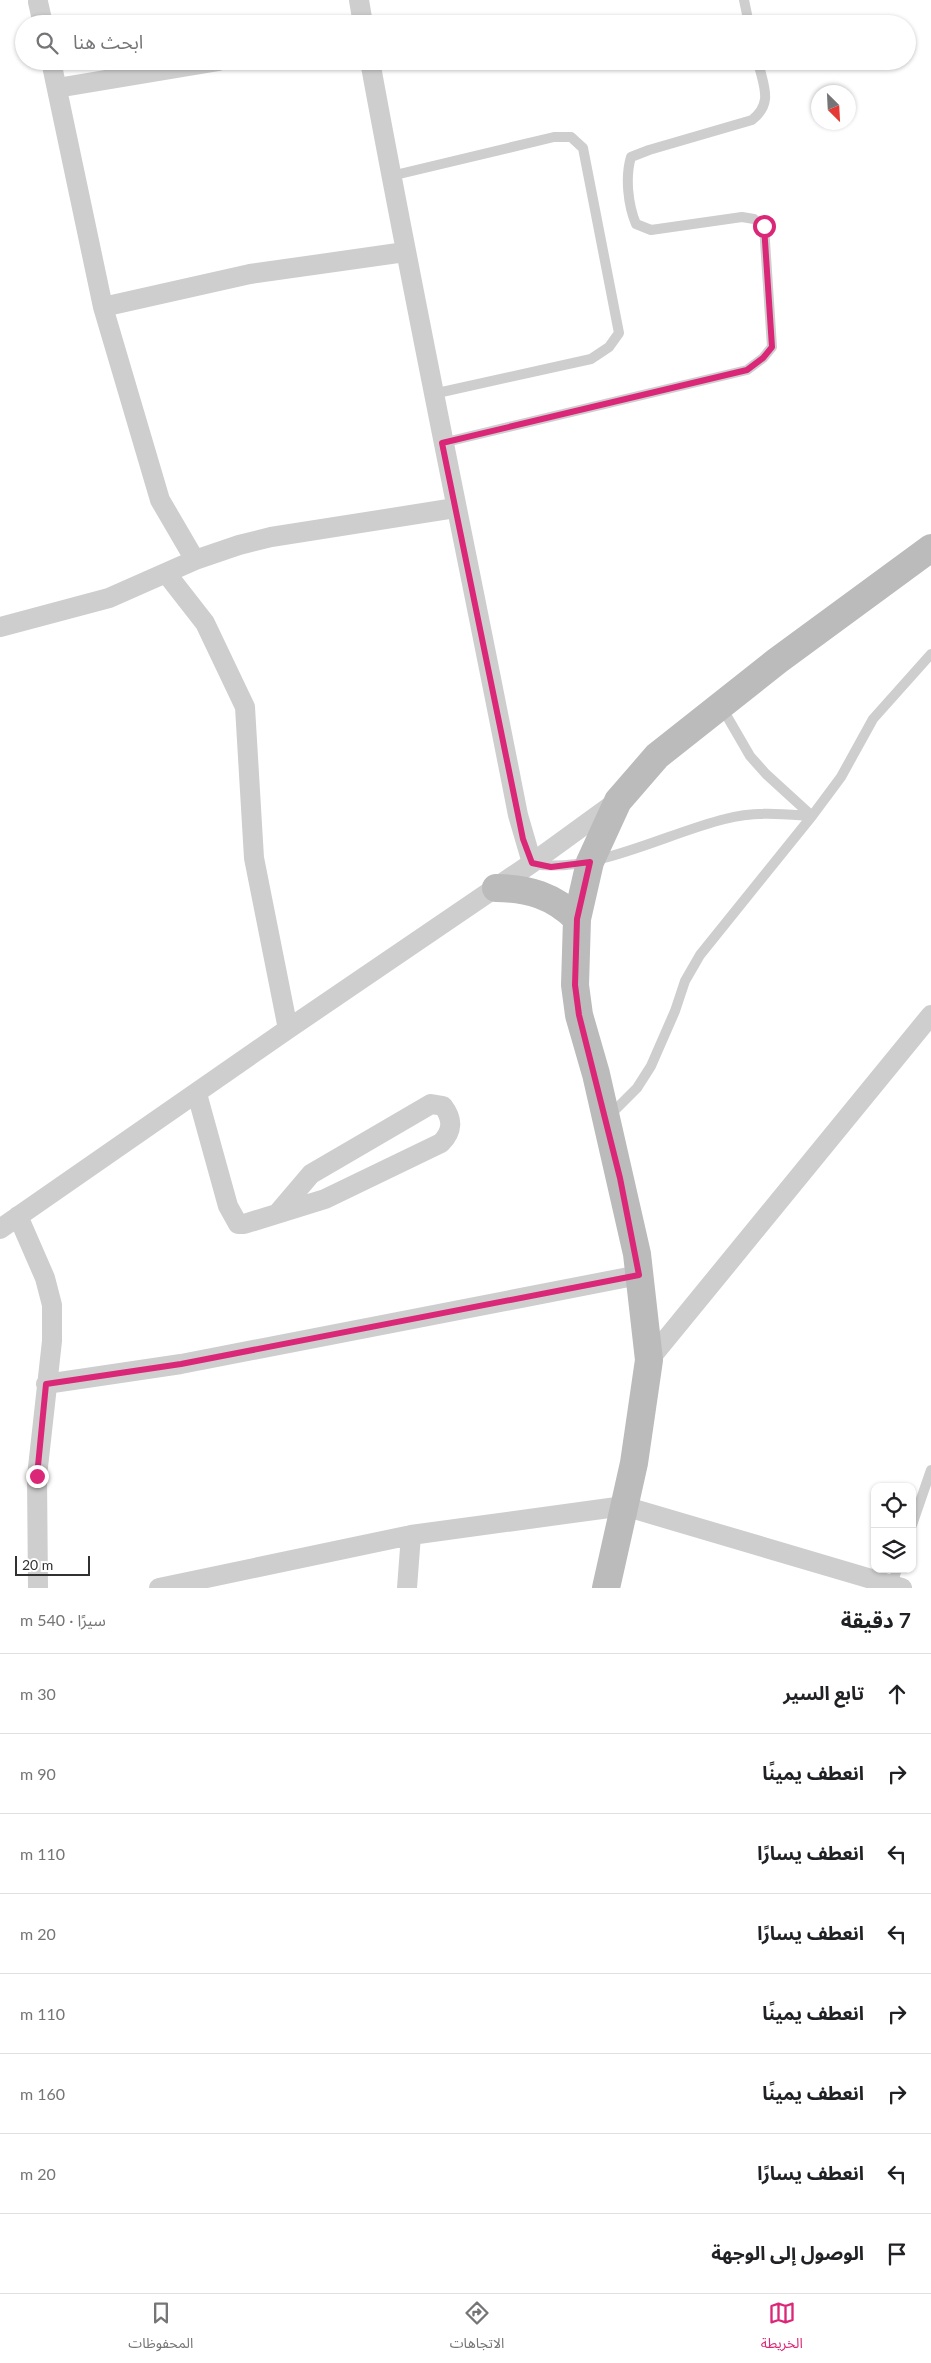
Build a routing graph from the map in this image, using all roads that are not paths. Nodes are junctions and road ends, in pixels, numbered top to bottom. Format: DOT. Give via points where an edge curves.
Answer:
graph roads {
  1 [pos="359,0"];
  2 [pos="744,0"];
  3 [pos="38,2"];
  4 [pos="41,15"];
  5 [pos="362,15"];
  6 [pos="747,15"];
  7 [pos="53,70"];
  8 [pos="165,70"];
  9 [pos="372,70"];
  10 [pos="760,70"];
  11 [pos="57,88"];
  12 [pos="391,176"];
  13 [pos="405,252"];
  14 [pos="104,307"];
  15 [pos="433,394"];
  16 [pos="442,443"];
  17 [pos="455,508"];
  18 [pos="931,548"];
  19 [pos="195,560"];
  20 [pos="166,573"];
  21 [pos="0,627"];
  22 [pos="931,654"];
  23 [pos="720,705"];
  24 [pos="618,801"];
  25 [pos="812,816"];
  26 [pos="590,862"];
  27 [pos="532,863"];
  28 [pos="496,888"];
  29 [pos="577,919"];
  30 [pos="931,1015"];
  31 [pos="288,1029"];
  32 [pos="197,1094"];
  33 [pos="606,1118"];
  34 [pos="277,1214"];
  35 [pos="6,1224"];
  36 [pos="639,1275"];
  37 [pos="649,1360"];
  38 [pos="46,1384"];
  39 [pos="931,1470"];
  40 [pos="624,1506"];
  41 [pos="916,1513"];
  42 [pos="411,1535"];
  43 [pos="897,1581"];
  44 [pos="38,1588"];
  45 [pos="159,1588"];
  46 [pos="407,1588"];
  47 [pos="606,1588"];
  1 -- 5 [label="street"];
  2 -- 6 [label="lane"];
  3 -- 4 [label="street"];
  7 -- 11 [label="street"];
  8 -- 11 [label="street"];
  9 -- 12 [label="street"];
  10 -- 16 [label="lane" via="766,100 763,112 752,120 649,150 631,158 627,170 631,213 636,224 651,230 742,217 754,219 764,226 772,347 763,358 747,370"];
  11 -- 14 [label="street"];
  12 -- 13 [label="street"];
  12 -- 15 [label="lane" via="554,138 571,137 583,148 619,333 610,347 591,359"];
  13 -- 14 [label="street" via="250,274"];
  13 -- 15 [label="street"];
  14 -- 19 [label="street" via="160,500"];
  15 -- 16 [label="street"];
  16 -- 17 [label="street"];
  17 -- 19 [label="street" via="271,537"];
  17 -- 27 [label="street" via="518,815"];
  18 -- 23 [label="main road"];
  19 -- 20 [label="street"];
  20 -- 21 [label="street" via="109,598"];
  20 -- 31 [label="street" via="205,624 245,708 254,858"];
  22 -- 25 [label="lane" via="873,719 841,777"];
  23 -- 24 [label="main road" via="657,756"];
  23 -- 25 [label="lane" via="750,756"];
  24 -- 26 [label="main road"];
  24 -- 27 [label="street"];
  25 -- 26 [label="lane" via="763,812 742,815"];
  25 -- 33 [label="lane" via="700,955 685,981 676,1011 651,1066 637,1088"];
  26 -- 27 [label="lane" via="551,867"];
  26 -- 29 [label="main road"];
  27 -- 28 [label="street"];
  28 -- 29 [label="main road" via="539,894 566,908"];
  28 -- 31 [label="street"];
  29 -- 33 [label="main road" via="575,976 579,1015"];
  30 -- 37 [label="street"];
  31 -- 32 [label="street"];
  32 -- 34 [label="street" via="234,1219 238,1224 244,1224"];
  32 -- 35 [label="street"];
  33 -- 36 [label="main road"];
  34 -- 34 [label="street" via="311,1174 431,1104 443,1106 449,1114 449,1135 441,1143 325,1199"];
  35 -- 38 [label="street" via="44,1278 52,1306 52,1340"];
  36 -- 37 [label="main road"];
  36 -- 38 [label="street" via="191,1362"];
  37 -- 40 [label="main road" via="634,1463"];
  38 -- 44 [label="street" via="37,1476"];
  39 -- 41 [label="lane"];
  40 -- 42 [label="street"];
  40 -- 43 [label="street"];
  40 -- 47 [label="main road"];
  42 -- 45 [label="street"];
  42 -- 46 [label="street"];
}
